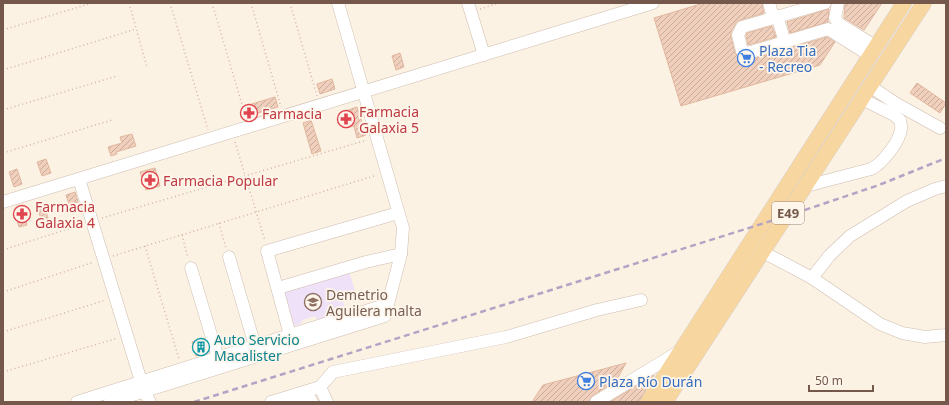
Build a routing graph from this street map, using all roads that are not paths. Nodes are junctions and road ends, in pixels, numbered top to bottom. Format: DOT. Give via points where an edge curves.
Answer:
graph roads {
  1 [pos="338,3"];
  2 [pos="653,3"];
  3 [pos="769,3"];
  4 [pos="777,3"];
  5 [pos="825,3"];
  6 [pos="838,3"];
  7 [pos="904,3"];
  8 [pos="924,3"];
  9 [pos="469,7"];
  10 [pos="777,16"];
  11 [pos="835,18"];
  12 [pos="828,29"];
  13 [pos="785,42"];
  14 [pos="872,51"];
  15 [pos="484,55"];
  16 [pos="870,86"];
  17 [pos="363,92"];
  18 [pos="862,99"];
  19 [pos="940,128"];
  20 [pos="79,179"];
  21 [pos="806,186"];
  22 [pos="946,186"];
  23 [pos="3,202"];
  24 [pos="398,213"];
  25 [pos="763,252"];
  26 [pos="401,254"];
  27 [pos="229,257"];
  28 [pos="191,268"];
  29 [pos="812,278"];
  30 [pos="278,288"];
  31 [pos="641,300"];
  32 [pos="387,310"];
  33 [pos="290,335"];
  34 [pos="946,335"];
  35 [pos="255,346"];
  36 [pos="681,350"];
  37 [pos="218,358"];
  38 [pos="320,387"];
  39 [pos="145,392"];
  40 [pos="77,402"];
  41 [pos="110,402"];
  42 [pos="271,402"];
  43 [pos="296,402"];
  44 [pos="312,402"];
  45 [pos="327,402"];
  46 [pos="594,402"];
  47 [pos="648,402"];
  48 [pos="665,402"];
  1 -- 17 [label="street"];
  2 -- 15 [label="street"];
  3 -- 10 [label="street"];
  4 -- 10 [label="street"];
  5 -- 10 [label="street"];
  6 -- 11 [label="street"];
  7 -- 14 [label="main road, E49"];
  8 -- 16 [label="main road, E49"];
  9 -- 15 [label="street"];
  10 -- 13 [label="street"];
  10 -- 13 [label="street" via="740,28 738,35 742,51 751,52"];
  11 -- 12 [label="street"];
  11 -- 14 [label="street"];
  12 -- 13 [label="street"];
  12 -- 14 [label="street"];
  14 -- 36 [label="main road, E49"];
  15 -- 17 [label="street"];
  16 -- 18 [label="main road, E49"];
  16 -- 19 [label="street"];
  17 -- 20 [label="street" via="210,139 155,150"];
  17 -- 24 [label="street"];
  18 -- 21 [label="main road, E49"];
  18 -- 21 [label="street" via="900,120 901,130 884,159 872,169"];
  20 -- 23 [label="street"];
  20 -- 39 [label="street"];
  21 -- 25 [label="main road, E49"];
  22 -- 29 [label="street" via="907,200 850,236 829,256"];
  24 -- 26 [label="street" via="402,228"];
  24 -- 30 [label="street" via="267,251"];
  25 -- 29 [label="street"];
  25 -- 48 [label="main road, E49"];
  26 -- 30 [label="street"];
  26 -- 32 [label="street"];
  27 -- 35 [label="street"];
  28 -- 37 [label="street"];
  29 -- 34 [label="street" via="880,324 925,337"];
  30 -- 33 [label="street"];
  31 -- 38 [label="street" via="506,337 333,372"];
  32 -- 33 [label="street"];
  32 -- 39 [label="street"];
  33 -- 35 [label="street"];
  35 -- 37 [label="street"];
  36 -- 46 [label="street"];
  36 -- 47 [label="main road, E49"];
  37 -- 39 [label="street" via="182,369"];
  38 -- 42 [label="street"];
  38 -- 45 [label="street"];
  39 -- 40 [label="street"];
  39 -- 41 [label="street"];
  43 -- 44 [label="street" via="304,399"];
}
